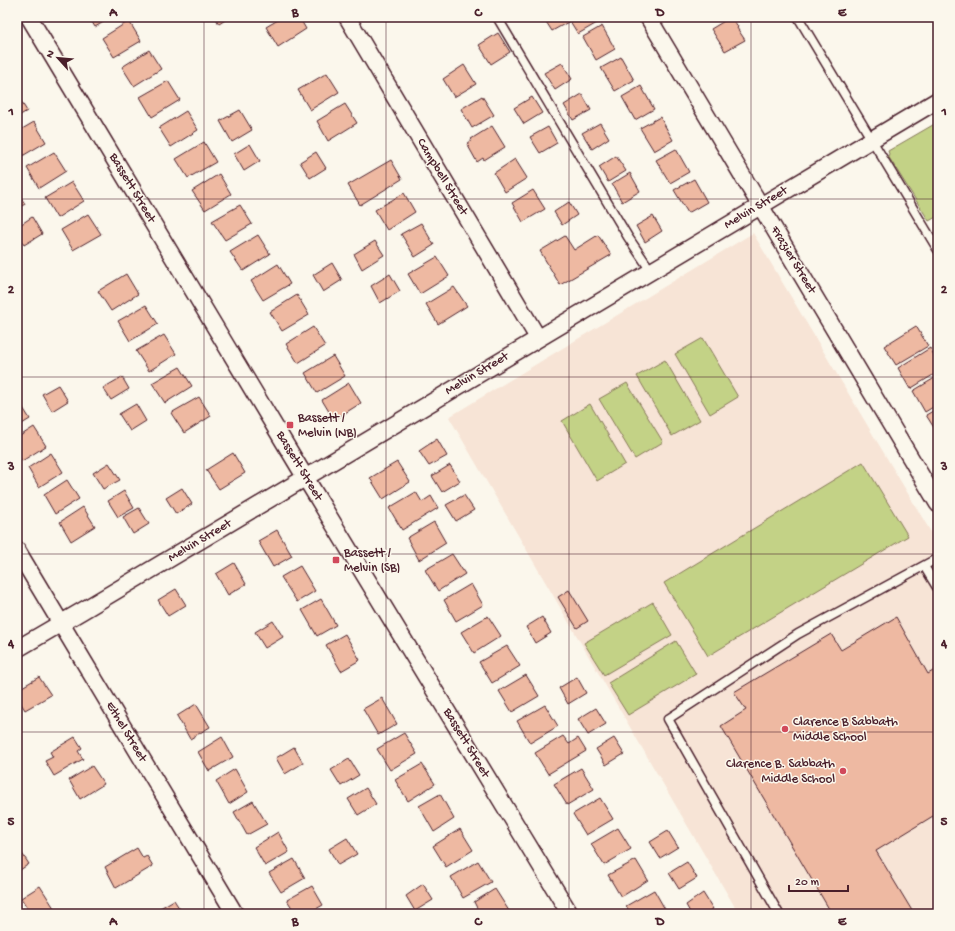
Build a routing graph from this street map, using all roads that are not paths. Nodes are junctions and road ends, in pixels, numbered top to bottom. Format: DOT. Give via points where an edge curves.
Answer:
graph roads {
  1 [pos="29,17"];
  2 [pos="347,17"];
  3 [pos="497,17"];
  4 [pos="648,17"];
  5 [pos="798,17"];
  6 [pos="938,100"];
  7 [pos="872,139"];
  8 [pos="760,205"];
  9 [pos="938,250"];
  10 [pos="651,271"];
  11 [pos="538,338"];
  12 [pos="305,477"];
  13 [pos="938,504"];
  14 [pos="17,550"];
  15 [pos="938,558"];
  16 [pos="924,566"];
  17 [pos="938,589"];
  18 [pos="61,623"];
  19 [pos="17,649"];
  20 [pos="235,914"];
  21 [pos="570,914"];
  22 [pos="779,914"];
  1 -- 12 [label="street, Bassett Street"];
  2 -- 11 [label="street, Campbell Street"];
  3 -- 10 [label="lane" via="628,237"];
  4 -- 8 [label="street, Frazier Street"];
  5 -- 7 [label="lane"];
  6 -- 7 [label="street, Melvin Street"];
  7 -- 8 [label="street, Melvin Street"];
  7 -- 9 [label="lane"];
  8 -- 10 [label="street, Melvin Street"];
  8 -- 13 [label="street, Frazier Street"];
  10 -- 11 [label="street, Melvin Street"];
  11 -- 12 [label="street, Melvin Street"];
  12 -- 18 [label="street, Melvin Street"];
  12 -- 21 [label="street, Bassett Street"];
  14 -- 18 [label="street, Ethel Street"];
  15 -- 16 [label="lane"];
  16 -- 17 [label="lane"];
  16 -- 22 [label="lane" via="798,634 668,720"];
  18 -- 19 [label="street, Melvin Street"];
  18 -- 20 [label="street, Ethel Street"];
}
